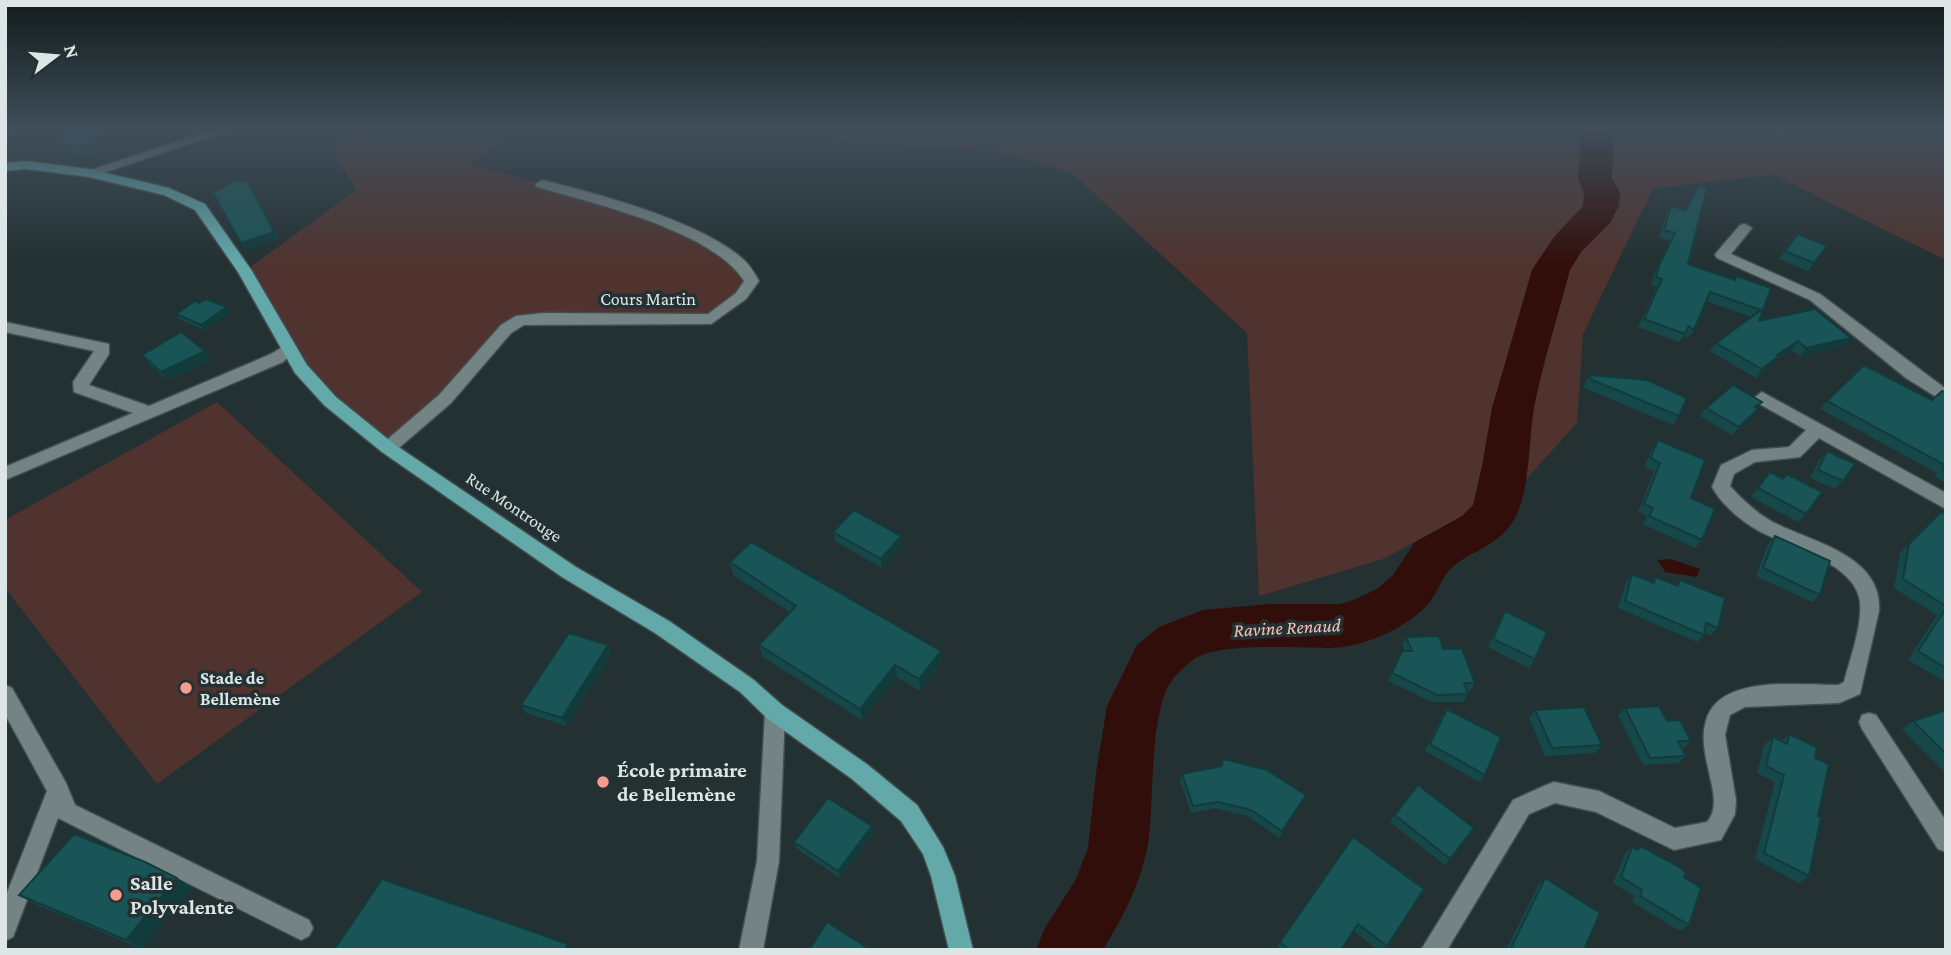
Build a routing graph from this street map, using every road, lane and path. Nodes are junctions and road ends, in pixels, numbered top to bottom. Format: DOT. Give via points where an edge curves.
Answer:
graph roads {
  1 [pos="96,175"];
  2 [pos="542,184"];
  3 [pos="1745,228"];
  4 [pos="5,327"];
  5 [pos="289,348"];
  6 [pos="1946,397"];
  7 [pos="1762,398"];
  8 [pos="149,412"];
  9 [pos="1817,429"];
  10 [pos="388,448"];
  11 [pos="5,474"];
  12 [pos="1946,502"];
  13 [pos="5,694"];
  14 [pos="775,712"];
  15 [pos="1869,722"];
  16 [pos="58,790"];
  17 [pos="1946,841"];
  18 [pos="301,928"];
  19 [pos="5,929"];
  20 [pos="751,950"];
  21 [pos="961,950"];
  22 [pos="1433,950"];
  1 -- 5 [label="main road, Rue Montrouge" via="169,192 200,207 245,271"];
  2 -- 10 [label="street, Cours Martin" via="693,236 739,263 752,281 741,296 711,319 521,320 506,329 445,399"];
  3 -- 6 [label="street" via="1722,256 1815,297"];
  4 -- 8 [label="street" via="103,348 103,355 81,379 80,388"];
  5 -- 8 [label="street" via="277,358"];
  5 -- 10 [label="main road, Rue Montrouge" via="330,401"];
  7 -- 9 [label="street"];
  8 -- 11 [label="street"];
  9 -- 12 [label="street"];
  9 -- 22 [label="street" via="1794,453 1752,456 1727,470 1721,487 1736,506 1766,526 1839,561 1856,575 1870,602 1853,688 1839,694 1737,699 1720,710 1712,730 1725,792 1724,817 1713,832 1674,839 1599,802 1554,792 1521,807"];
  10 -- 14 [label="main road, Rue Montrouge" via="569,572 663,627 747,686"];
  13 -- 16 [label="street"];
  14 -- 20 [label="street" via="768,861"];
  14 -- 21 [label="main road, Rue Montrouge" via="909,813 932,848 943,876"];
  15 -- 17 [label="street"];
  16 -- 18 [label="street" via="67,812"];
  16 -- 19 [label="street"];
}
